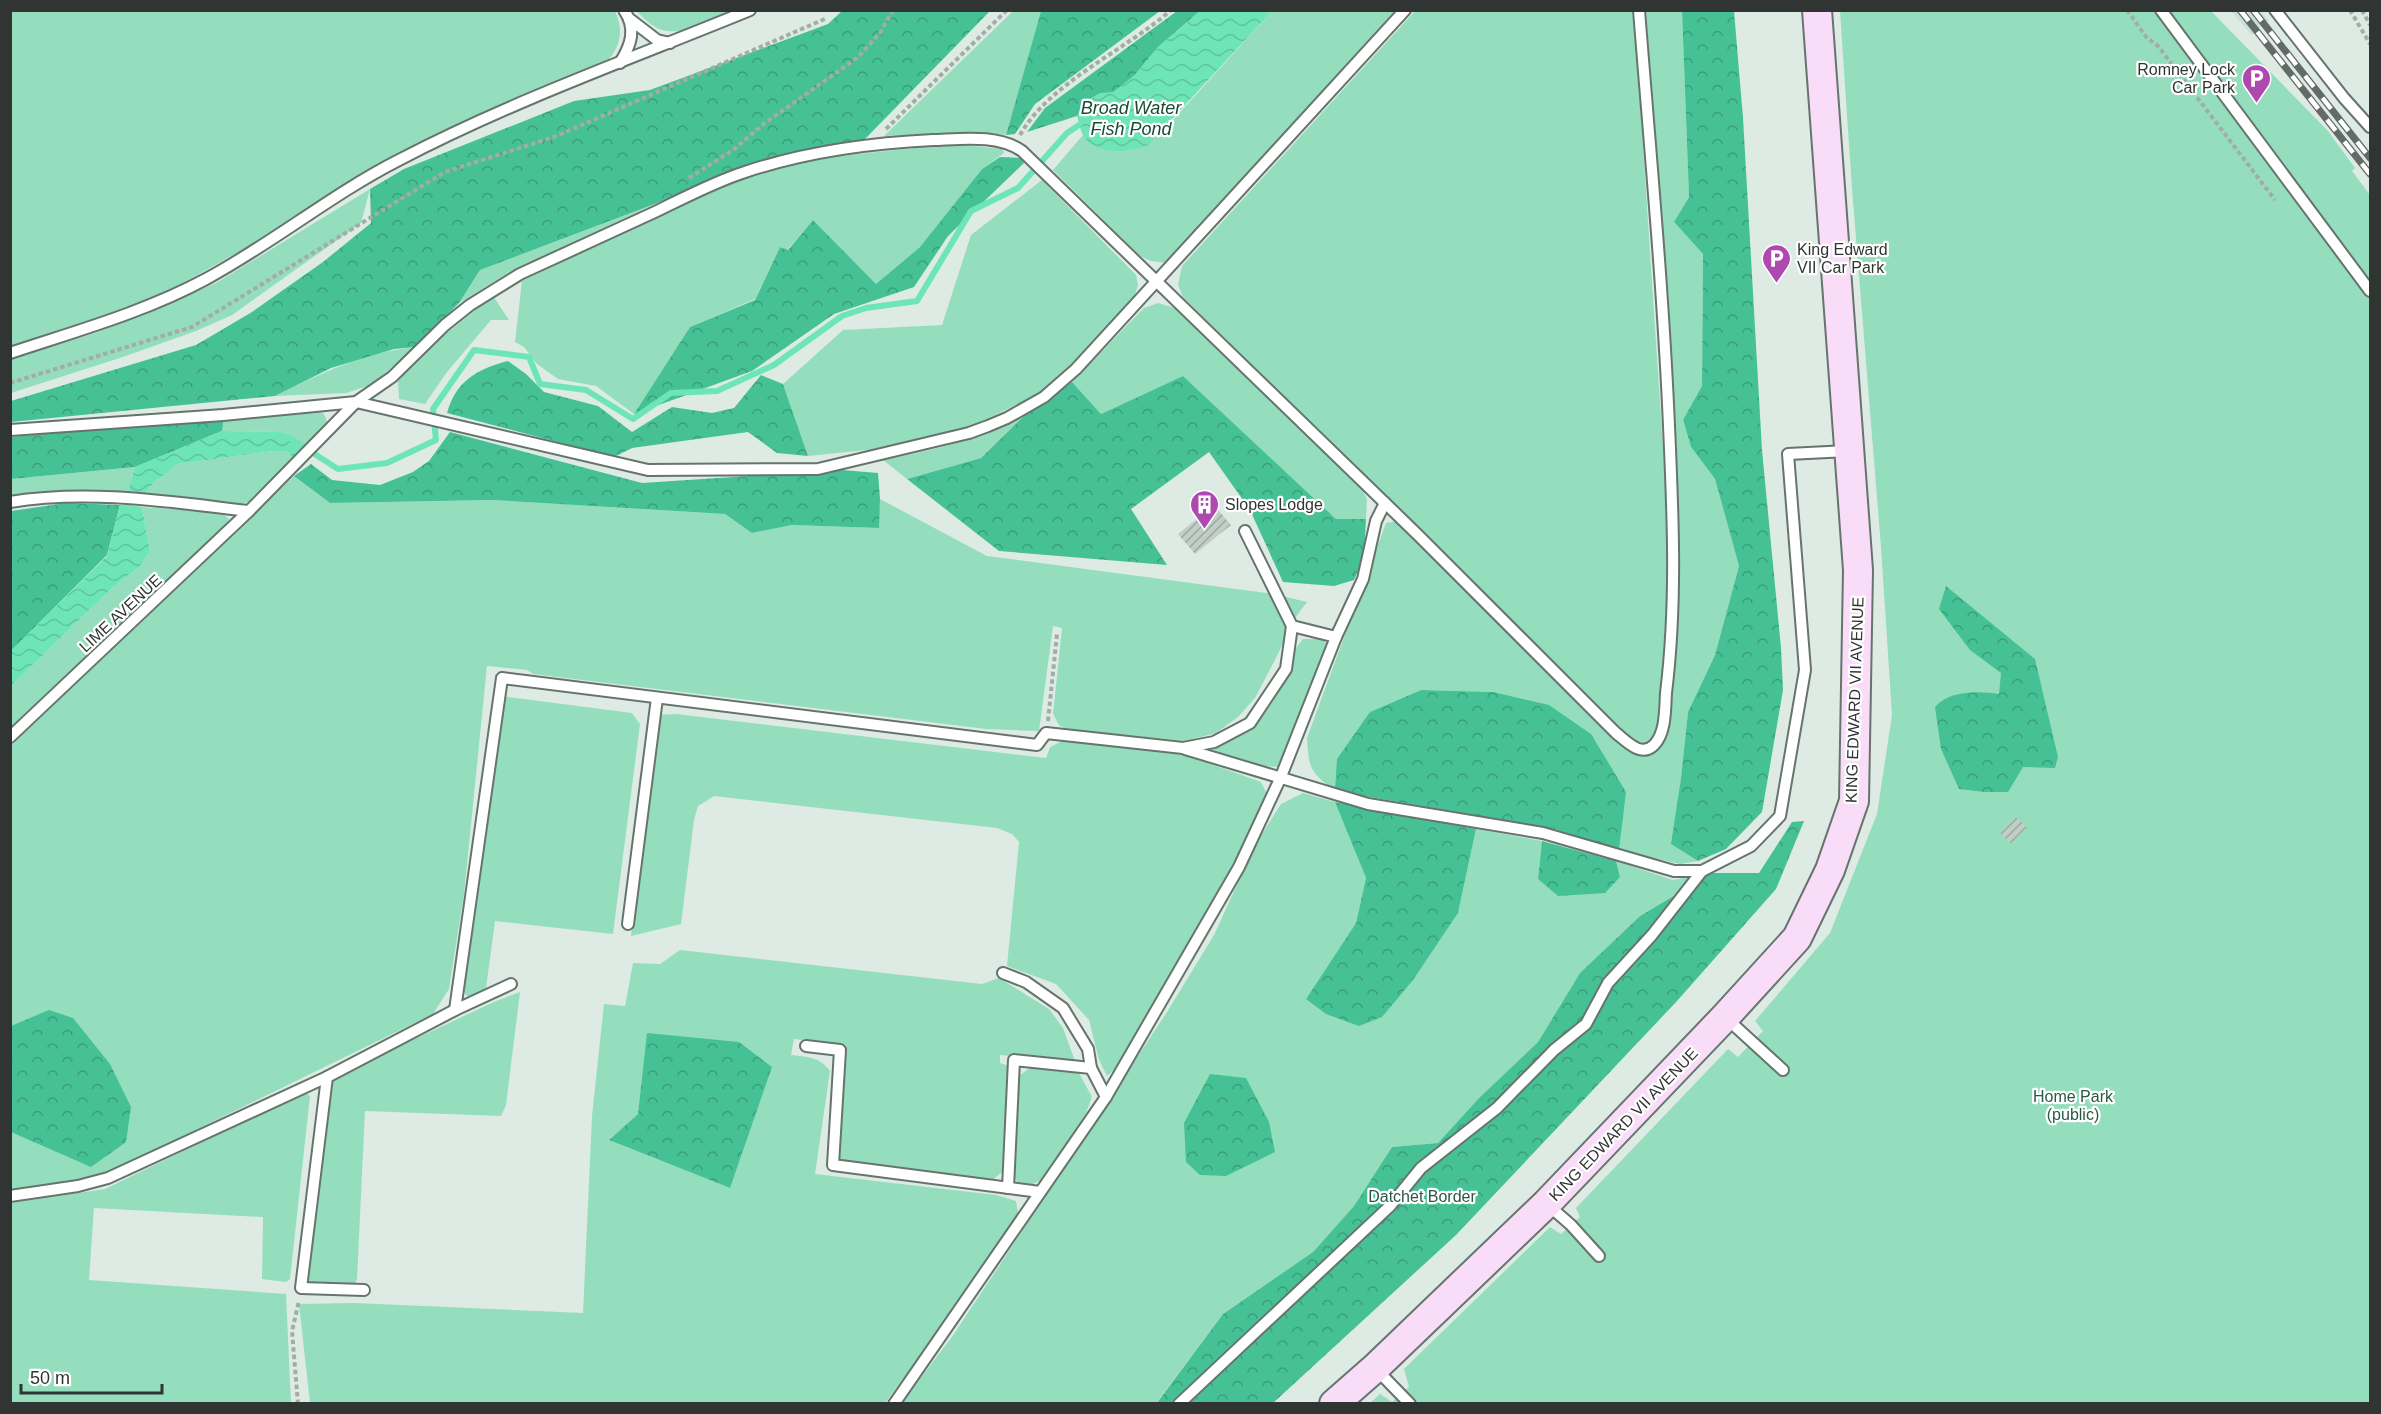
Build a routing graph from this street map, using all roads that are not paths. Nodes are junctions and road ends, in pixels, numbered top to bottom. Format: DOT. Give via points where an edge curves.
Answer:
graph roads {
  1 [pos="750,10"];
  2 [pos="1405,10"];
  3 [pos="1639,10"];
  4 [pos="1817,10"];
  5 [pos="2161,10"];
  6 [pos="2275,10"];
  7 [pos="627,15"];
  8 [pos="670,43"];
  9 [pos="620,63"];
  10 [pos="2370,127"];
  11 [pos="1157,282"];
  12 [pos="2370,291"];
  13 [pos="10,353"];
  14 [pos="356,402"];
  15 [pos="10,430"];
  16 [pos="1849,451"];
  17 [pos="10,502"];
  18 [pos="1385,503"];
  19 [pos="249,511"];
  20 [pos="1245,531"];
  21 [pos="1292,626"];
  22 [pos="1336,637"];
  23 [pos="657,698"];
  24 [pos="10,737"];
  25 [pos="1184,748"];
  26 [pos="1280,779"];
  27 [pos="1702,871"];
  28 [pos="628,924"];
  29 [pos="1003,972"];
  30 [pos="511,984"];
  31 [pos="455,1010"];
  32 [pos="1725,1017"];
  33 [pos="806,1046"];
  34 [pos="1091,1068"];
  35 [pos="1783,1070"];
  36 [pos="327,1077"];
  37 [pos="1106,1097"];
  38 [pos="1008,1188"];
  39 [pos="1040,1192"];
  40 [pos="10,1196"];
  41 [pos="1547,1203"];
  42 [pos="1599,1256"];
  43 [pos="364,1290"];
  44 [pos="1375,1368"];
  45 [pos="894,1404"];
  46 [pos="1179,1404"];
  47 [pos="1334,1404"];
  48 [pos="1410,1404"];
  1 -- 8 [label="lane"];
  2 -- 11 [label="lane"];
  3 -- 18 [label="lane" via="1663,315 1673,505 1672,626 1663,724 1656,743 1644,750 1637,749 1616,733"];
  4 -- 16 [label="main road, KING EDWARD VII AVENUE"];
  5 -- 12 [label="lane"];
  6 -- 10 [label="lane"];
  7 -- 8 [label="lane" via="657,40"];
  7 -- 9 [label="lane" via="630,46"];
  8 -- 9 [label="lane"];
  9 -- 13 [label="lane" via="489,116 397,161 205,280 136,310"];
  11 -- 14 [label="lane" via="1060,383 1007,418 969,433 818,469 648,470"];
  11 -- 14 [label="lane, LIME AVENUE" via="1015,146 963,139 818,153 716,183 531,269 470,305 392,377"];
  11 -- 18 [label="lane"];
  14 -- 15 [label="lane"];
  14 -- 19 [label="lane, LIME AVENUE"];
  16 -- 27 [label="lane" via="1788,454 1805,670 1780,816 1751,846"];
  16 -- 32 [label="main road, KING EDWARD VII AVENUE" via="1858,570 1854,801 1830,870 1797,938"];
  17 -- 19 [label="lane" via="74,495"];
  18 -- 22 [label="lane" via="1376,521 1363,579"];
  19 -- 24 [label="lane, LIME AVENUE"];
  20 -- 21 [label="lane"];
  21 -- 22 [label="lane"];
  21 -- 25 [label="lane" via="1286,669 1250,723 1214,742"];
  22 -- 26 [label="lane"];
  23 -- 25 [label="lane" via="1037,744 1046,733"];
  23 -- 28 [label="lane"];
  23 -- 31 [label="lane" via="502,678"];
  25 -- 26 [label="lane"];
  26 -- 27 [label="lane" via="1368,804 1544,832 1674,871"];
  26 -- 37 [label="lane" via="1239,867"];
  27 -- 46 [label="lane" via="1608,983 1586,1024 1554,1050 1497,1108 1421,1168 1390,1206"];
  29 -- 34 [label="lane" via="1026,982 1063,1008 1088,1048"];
  30 -- 31 [label="lane"];
  31 -- 36 [label="lane"];
  32 -- 35 [label="lane"];
  32 -- 41 [label="main road, KING EDWARD VII AVENUE"];
  33 -- 38 [label="lane" via="840,1050 833,1165"];
  34 -- 37 [label="lane"];
  34 -- 38 [label="lane" via="1014,1060"];
  36 -- 40 [label="lane" via="108,1178"];
  36 -- 43 [label="lane" via="301,1288"];
  37 -- 39 [label="lane"];
  38 -- 39 [label="lane"];
  39 -- 45 [label="lane"];
  41 -- 42 [label="lane"];
  41 -- 44 [label="main road, KING EDWARD VII AVENUE"];
  44 -- 47 [label="main road, KING EDWARD VII AVENUE"];
  44 -- 48 [label="lane"];
}
